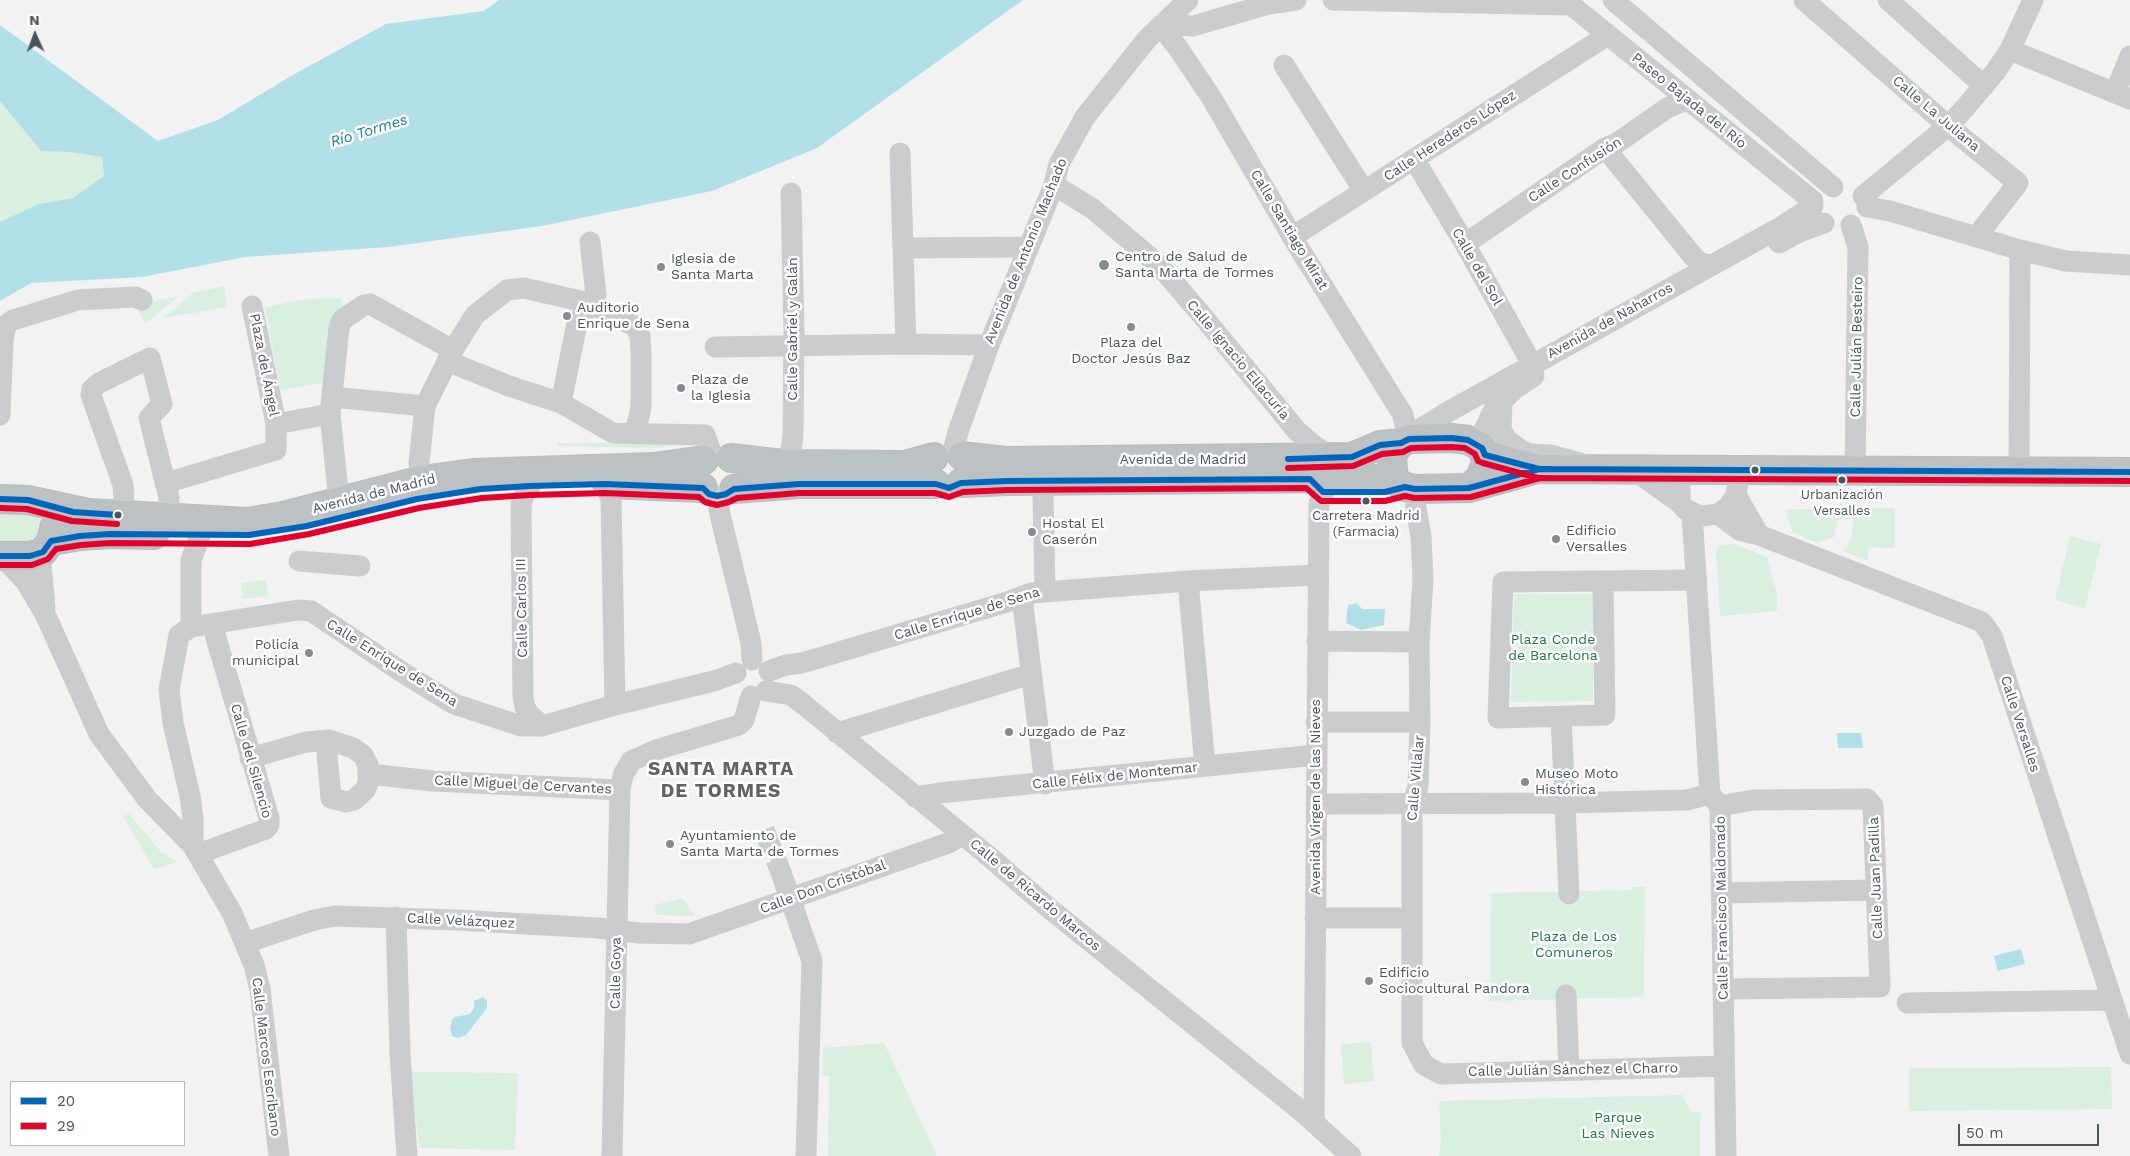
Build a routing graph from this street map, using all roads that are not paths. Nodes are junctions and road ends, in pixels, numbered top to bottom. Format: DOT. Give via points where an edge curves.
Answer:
graph roads {
  1 [pos="1188,0"];
  2 [pos="1296,0"];
  3 [pos="1333,0"];
  4 [pos="1613,0"];
  5 [pos="1804,0"];
  6 [pos="1888,0"];
  7 [pos="2033,0"];
  8 [pos="1568,2"];
  9 [pos="1162,25"];
  10 [pos="1608,35"];
  11 [pos="2010,50"];
  12 [pos="2130,56"];
  13 [pos="1284,65"];
  14 [pos="1984,86"];
  15 [pos="2123,96"];
  16 [pos="1686,100"];
  17 [pos="1948,126"];
  18 [pos="1605,148"];
  19 [pos="900,154"];
  20 [pos="1414,159"];
  21 [pos="1054,185"];
  22 [pos="1833,186"];
  23 [pos="1364,191"];
  24 [pos="790,193"];
  25 [pos="1865,201"];
  26 [pos="1813,204"];
  27 [pos="1824,223"];
  28 [pos="1851,225"];
  29 [pos="1977,236"];
  30 [pos="1292,237"];
  31 [pos="590,242"];
  32 [pos="1465,244"];
  33 [pos="1027,247"];
  34 [pos="903,248"];
  35 [pos="2020,250"];
  36 [pos="2130,265"];
  37 [pos="1712,266"];
  38 [pos="142,300"];
  39 [pos="590,304"];
  40 [pos="252,306"];
  41 [pos="906,344"];
  42 [pos="989,345"];
  43 [pos="794,346"];
  44 [pos="715,348"];
  45 [pos="450,356"];
  46 [pos="1533,370"];
  47 [pos="1502,402"];
  48 [pos="561,403"];
  49 [pos="331,406"];
  50 [pos="425,406"];
  51 [pos="0,415"];
  52 [pos="276,424"];
  53 [pos="635,434"];
  54 [pos="1406,440"];
  55 [pos="1483,452"];
  56 [pos="715,458"];
  57 [pos="782,464"];
  58 [pos="949,466"];
  59 [pos="1336,468"];
  60 [pos="1630,468"];
  61 [pos="1539,469"];
  62 [pos="1599,469"];
  63 [pos="1682,469"];
  64 [pos="1856,470"];
  65 [pos="2019,471"];
  66 [pos="2130,472"];
  67 [pos="422,480"];
  68 [pos="1037,481"];
  69 [pos="1738,482"];
  70 [pos="166,483"];
  71 [pos="604,484"];
  72 [pos="1405,485"];
  73 [pos="530,486"];
  74 [pos="1469,488"];
  75 [pos="718,491"];
  76 [pos="0,499"];
  77 [pos="339,501"];
  78 [pos="45,505"];
  79 [pos="1686,508"];
  80 [pos="1718,514"];
  81 [pos="125,516"];
  82 [pos="167,519"];
  83 [pos="1759,535"];
  84 [pos="200,536"];
  85 [pos="45,547"];
  86 [pos="1,556"];
  87 [pos="299,561"];
  88 [pos="360,566"];
  89 [pos="1318,575"];
  90 [pos="1696,580"];
  91 [pos="1188,581"];
  92 [pos="1603,582"];
  93 [pos="1046,591"];
  94 [pos="1022,597"];
  95 [pos="46,616"];
  96 [pos="212,624"];
  97 [pos="185,631"];
  98 [pos="1317,641"];
  99 [pos="1419,642"];
  100 [pos="1031,674"];
  101 [pos="760,676"];
  102 [pos="615,705"];
  103 [pos="1561,716"];
  104 [pos="1316,722"];
  105 [pos="1420,722"];
  106 [pos="542,726"];
  107 [pos="837,733"];
  108 [pos="329,740"];
  109 [pos="1316,755"];
  110 [pos="250,758"];
  111 [pos="1205,766"];
  112 [pos="369,774"];
  113 [pos="1045,784"];
  114 [pos="620,790"];
  115 [pos="190,796"];
  116 [pos="915,797"];
  117 [pos="1715,800"];
  118 [pos="1565,803"];
  119 [pos="1316,804"];
  120 [pos="1412,804"];
  121 [pos="155,809"];
  122 [pos="962,834"];
  123 [pos="196,850"];
  124 [pos="779,867"];
  125 [pos="1876,890"];
  126 [pos="1722,893"];
  127 [pos="1569,894"];
  128 [pos="791,898"];
  129 [pos="396,918"];
  130 [pos="1315,918"];
  131 [pos="1411,918"];
  132 [pos="617,929"];
  133 [pos="681,934"];
  134 [pos="245,943"];
  135 [pos="1723,989"];
  136 [pos="1566,995"];
  137 [pos="2112,1000"];
  138 [pos="1907,1003"];
  139 [pos="2130,1054"];
  140 [pos="1424,1065"];
  141 [pos="1724,1066"];
  142 [pos="1569,1070"];
  143 [pos="1309,1112"];
  144 [pos="279,1156"];
  145 [pos="407,1156"];
  146 [pos="612,1156"];
  147 [pos="806,1156"];
  148 [pos="1352,1156"];
  149 [pos="1726,1156"];
  1 -- 9 [label="street, Avenida de Antonio Machado"];
  2 -- 9 [label="street" via="1269,4 1193,26"];
  3 -- 8 [label="street"];
  4 -- 22 [label="street, Paseo Bajada del Río"];
  5 -- 17 [label="street, Calle La Juliana"];
  6 -- 14 [label="street"];
  7 -- 11 [label="street"];
  8 -- 10 [label="street, Paseo Bajada del Río"];
  9 -- 21 [label="street, Avenida de Antonio Machado" via="1147,39 1085,117 1059,164"];
  9 -- 30 [label="street, Calle Santiago Mirat" via="1211,97"];
  10 -- 16 [label="street, Paseo Bajada del Río"];
  10 -- 20 [label="street, Calle Herederos López"];
  11 -- 14 [label="street"];
  11 -- 15 [label="street"];
  12 -- 15 [label="street"];
  13 -- 23 [label="street"];
  14 -- 17 [label="street"];
  16 -- 18 [label="street, Calle Confusión" via="1666,108 1617,144"];
  16 -- 26 [label="street, Paseo Bajada del Río"];
  17 -- 25 [label="street"];
  17 -- 29 [label="street, Calle La Juliana" via="2018,183"];
  18 -- 32 [label="street, Calle Confusión"];
  18 -- 37 [label="street" via="1692,255 1700,263"];
  19 -- 34 [label="street"];
  20 -- 23 [label="street, Calle Herederos López"];
  20 -- 32 [label="street, Calle del Sol"];
  21 -- 33 [label="street, Avenida de Antonio Machado"];
  21 -- 59 [label="street, Calle Ignacio Ellacuría" via="1093,209 1146,254 1200,313 1297,431"];
  22 -- 25 [label="street" via="1850,188"];
  22 -- 26 [label="street" via="1819,191"];
  23 -- 30 [label="street, Calle Herederos López"];
  24 -- 43 [label="street, Calle Gabriel y Galán"];
  25 -- 28 [label="street" via="1866,215 1862,222"];
  25 -- 29 [label="street"];
  26 -- 27 [label="street" via="1817,216"];
  26 -- 37 [label="street, Avenida de Naharros" via="1792,221"];
  27 -- 28 [label="street"];
  27 -- 46 [label="street, Avenida de Naharros" via="1799,232"];
  28 -- 64 [label="street, Calle Julián Besteiro" via="1858,247"];
  29 -- 35 [label="street"];
  30 -- 54 [label="street, Calle Santiago Mirat" via="1403,415"];
  31 -- 39 [label="street" via="596,295"];
  32 -- 46 [label="street, Calle del Sol"];
  33 -- 34 [label="street"];
  33 -- 42 [label="street, Avenida de Antonio Machado"];
  34 -- 41 [label="street"];
  35 -- 36 [label="street" via="2066,261"];
  35 -- 65 [label="street"];
  37 -- 46 [label="street, Avenida de Naharros"];
  38 -- 51 [label="street" via="135,296 78,300 6,325"];
  39 -- 45 [label="street" via="524,288 508,290 475,315"];
  39 -- 48 [label="street" via="577,323"];
  39 -- 53 [label="street" via="636,326 640,336 641,407"];
  40 -- 52 [label="street, Plaza del Ángel"];
  41 -- 42 [label="street"];
  41 -- 43 [label="street"];
  42 -- 58 [label="street, Avenida de Antonio Machado"];
  43 -- 44 [label="street"];
  43 -- 57 [label="street, Calle Gabriel y Galán" via="793,436"];
  45 -- 48 [label="street" via="509,386"];
  45 -- 49 [label="street" via="370,304 364,305 342,320 339,328"];
  45 -- 50 [label="street"];
  46 -- 47 [label="street, Avenida de Naharros"];
  46 -- 54 [label="street, Avenida de Naharros" via="1435,419"];
  47 -- 55 [label="street, Avenida de Naharros" via="1494,409 1484,430"];
  47 -- 62 [label="street" via="1501,429 1507,440 1521,450"];
  48 -- 53 [label="street" via="613,433"];
  49 -- 50 [label="street, Plaza del Ángel"];
  49 -- 52 [label="street, Plaza del Ángel"];
  49 -- 77 [label="street"];
  50 -- 67 [label="street" via="419,463"];
  52 -- 70 [label="street" via="276,450"];
  53 -- 56 [label="street" via="705,435"];
  54 -- 55 [label="highway, Avenida de Madrid" via="1468,440"];
  54 -- 59 [label="highway, Avenida de Madrid" via="1380,445"];
  54 -- 72 [label="highway" via="1394,451 1392,460"];
  55 -- 61 [label="highway"];
  55 -- 74 [label="highway" via="1484,471"];
  56 -- 57 [label="highway, Avenida de Madrid"];
  56 -- 67 [label="highway, Avenida de Madrid" via="654,466 473,472"];
  56 -- 75 [label="highway" via="698,469 698,479"];
  56 -- 75 [label="highway" via="738,467 739,479"];
  57 -- 58 [label="highway, Avenida de Madrid"];
  58 -- 59 [label="highway, Avenida de Madrid" via="1005,461"];
  58 -- 68 [label="highway, Avenida de Madrid"];
  58 -- 75 [label="highway, Avenida de Madrid"];
  59 -- 68 [label="highway, Avenida de Madrid"];
  59 -- 72 [label="highway, Avenida de Madrid"];
  59 -- 89 [label="street, Avenida Virgen de las Nieves" via="1319,504"];
  60 -- 62 [label="highway"];
  60 -- 63 [label="highway"];
  60 -- 79 [label="street"];
  61 -- 62 [label="highway"];
  61 -- 74 [label="highway"];
  63 -- 69 [label="highway"];
  63 -- 79 [label="street, Calle Francisco Maldonado" via="1679,492"];
  64 -- 65 [label="highway"];
  64 -- 69 [label="highway"];
  65 -- 66 [label="highway"];
  67 -- 77 [label="highway, Avenida de Madrid"];
  68 -- 93 [label="street" via="1043,494"];
  69 -- 80 [label="street" via="1728,507"];
  69 -- 83 [label="street"];
  70 -- 81 [label="street" via="149,418 162,404 150,358 99,383 91,395 124,485"];
  70 -- 82 [label="street"];
  71 -- 73 [label="highway, Avenida de Madrid"];
  71 -- 75 [label="highway, Avenida de Madrid"];
  71 -- 102 [label="street" via="611,499"];
  72 -- 74 [label="highway, Avenida de Madrid"];
  72 -- 99 [label="street, Calle Villalar" via="1416,507 1421,537 1423,579"];
  73 -- 84 [label="highway, Avenida de Madrid" via="482,489 417,499 307,526 249,535"];
  73 -- 106 [label="street, Calle Carlos III" via="524,495 521,512 523,698 529,714"];
  75 -- 101 [label="street" via="720,514"];
  76 -- 78 [label="highway, Avenida de Madrid" via="28,500"];
  77 -- 82 [label="highway, Avenida de Madrid" via="247,522"];
  78 -- 81 [label="highway, Avenida de Madrid" via="72,512"];
  78 -- 85 [label="highway" via="55,517 55,531"];
  79 -- 80 [label="street" via="1701,516"];
  79 -- 90 [label="street, Calle Francisco Maldonado"];
  80 -- 83 [label="street, Calle Versalles" via="1739,530"];
  81 -- 82 [label="highway, Avenida de Madrid"];
  83 -- 137 [label="street, Calle Versalles" via="1982,622 1992,636"];
  84 -- 85 [label="highway, Avenida de Madrid" via="80,536"];
  84 -- 97 [label="street" via="192,560"];
  85 -- 86 [label="highway, Avenida de Madrid" via="30,556"];
  85 -- 95 [label="street, Calle Marcos Escribano"];
  86 -- 95 [label="street, Calle Marcos Escribano" via="26,582"];
  87 -- 88 [label="street"];
  89 -- 91 [label="street, Calle Enrique de Sena"];
  89 -- 98 [label="street, Avenida Virgen de las Nieves"];
  90 -- 92 [label="street"];
  90 -- 117 [label="street, Calle Francisco Maldonado"];
  91 -- 93 [label="street, Calle Enrique de Sena"];
  91 -- 111 [label="street"];
  92 -- 103 [label="street" via="1606,715"];
  92 -- 103 [label="street" via="1503,582 1498,718"];
  93 -- 94 [label="street, Calle Enrique de Sena"];
  94 -- 100 [label="street"];
  94 -- 101 [label="street, Calle Enrique de Sena"];
  95 -- 121 [label="street, Calle Marcos Escribano" via="98,734"];
  96 -- 97 [label="street"];
  96 -- 106 [label="street, Calle Enrique de Sena" via="298,610 311,611 454,704 521,726"];
  96 -- 110 [label="street, Calle del Silencio"];
  97 -- 115 [label="street" via="169,690"];
  98 -- 99 [label="street"];
  98 -- 104 [label="street, Avenida Virgen de las Nieves"];
  99 -- 105 [label="street, Calle Villalar"];
  100 -- 107 [label="street"];
  100 -- 113 [label="street"];
  101 -- 102 [label="street, Calle Enrique de Sena" via="714,681"];
  101 -- 107 [label="street, Calle de Ricardo Marcos" via="790,695"];
  101 -- 114 [label="street, Calle Miguel de Cervantes" via="740,725 656,750 630,762 623,774"];
  102 -- 106 [label="street, Calle Enrique de Sena"];
  103 -- 118 [label="street"];
  104 -- 105 [label="street"];
  104 -- 109 [label="street, Avenida Virgen de las Nieves"];
  105 -- 120 [label="street, Calle Villalar" via="1418,787"];
  107 -- 116 [label="street, Calle de Ricardo Marcos"];
  108 -- 110 [label="street" via="306,742"];
  108 -- 112 [label="street" via="363,755"];
  108 -- 112 [label="street" via="331,798 346,802 354,800 365,790"];
  109 -- 111 [label="street, Calle Félix de Montemar"];
  109 -- 119 [label="street, Avenida Virgen de las Nieves"];
  110 -- 123 [label="street, Calle del Silencio" via="268,818 266,829"];
  111 -- 113 [label="street, Calle Félix de Montemar"];
  112 -- 114 [label="street, Calle Miguel de Cervantes" via="433,781"];
  113 -- 116 [label="street, Calle Félix de Montemar"];
  114 -- 132 [label="street, Calle Goya"];
  115 -- 121 [label="street"];
  115 -- 123 [label="street"];
  116 -- 122 [label="street, Calle de Ricardo Marcos"];
  117 -- 118 [label="street, Calle Juan Padilla"];
  117 -- 125 [label="street, Calle Juan Padilla" via="1867,799 1873,806"];
  117 -- 126 [label="street, Calle Francisco Maldonado"];
  118 -- 120 [label="street, Calle Juan Padilla"];
  118 -- 127 [label="street"];
  119 -- 120 [label="street, Calle Juan Padilla"];
  119 -- 130 [label="street, Avenida Virgen de las Nieves"];
  120 -- 131 [label="street, Calle Villalar"];
  121 -- 123 [label="street, Calle Marcos Escribano"];
  122 -- 128 [label="street, Calle Don Cristóbal" via="951,842"];
  122 -- 143 [label="street, Calle de Ricardo Marcos" via="1050,909"];
  123 -- 134 [label="street, Calle Marcos Escribano" via="220,890"];
  124 -- 128 [label="street"];
  125 -- 126 [label="street"];
  125 -- 135 [label="street, Calle Juan Padilla" via="1880,987"];
  126 -- 135 [label="street, Calle Francisco Maldonado"];
  128 -- 133 [label="street, Calle Don Cristóbal" via="699,932"];
  128 -- 147 [label="street" via="812,961"];
  129 -- 132 [label="street, Calle Velázquez"];
  129 -- 134 [label="street, Calle Velázquez" via="335,916"];
  129 -- 145 [label="street"];
  130 -- 131 [label="street"];
  130 -- 143 [label="street, Avenida Virgen de las Nieves"];
  131 -- 140 [label="street, Calle Villalar" via="1412,1043"];
  132 -- 133 [label="street, Calle Velázquez"];
  132 -- 146 [label="street, Calle Goya"];
  134 -- 144 [label="street, Calle Marcos Escribano" via="260,989"];
  135 -- 141 [label="street, Calle Francisco Maldonado"];
  136 -- 142 [label="street"];
  137 -- 138 [label="street"];
  137 -- 139 [label="street, Calle Versalles"];
  140 -- 142 [label="street, Calle Julián Sánchez el Charro" via="1442,1074"];
  141 -- 142 [label="street, Calle Julián Sánchez el Charro"];
  141 -- 149 [label="street, Calle Francisco Maldonado"];
  143 -- 148 [label="street, Calle de Ricardo Marcos"];
}
